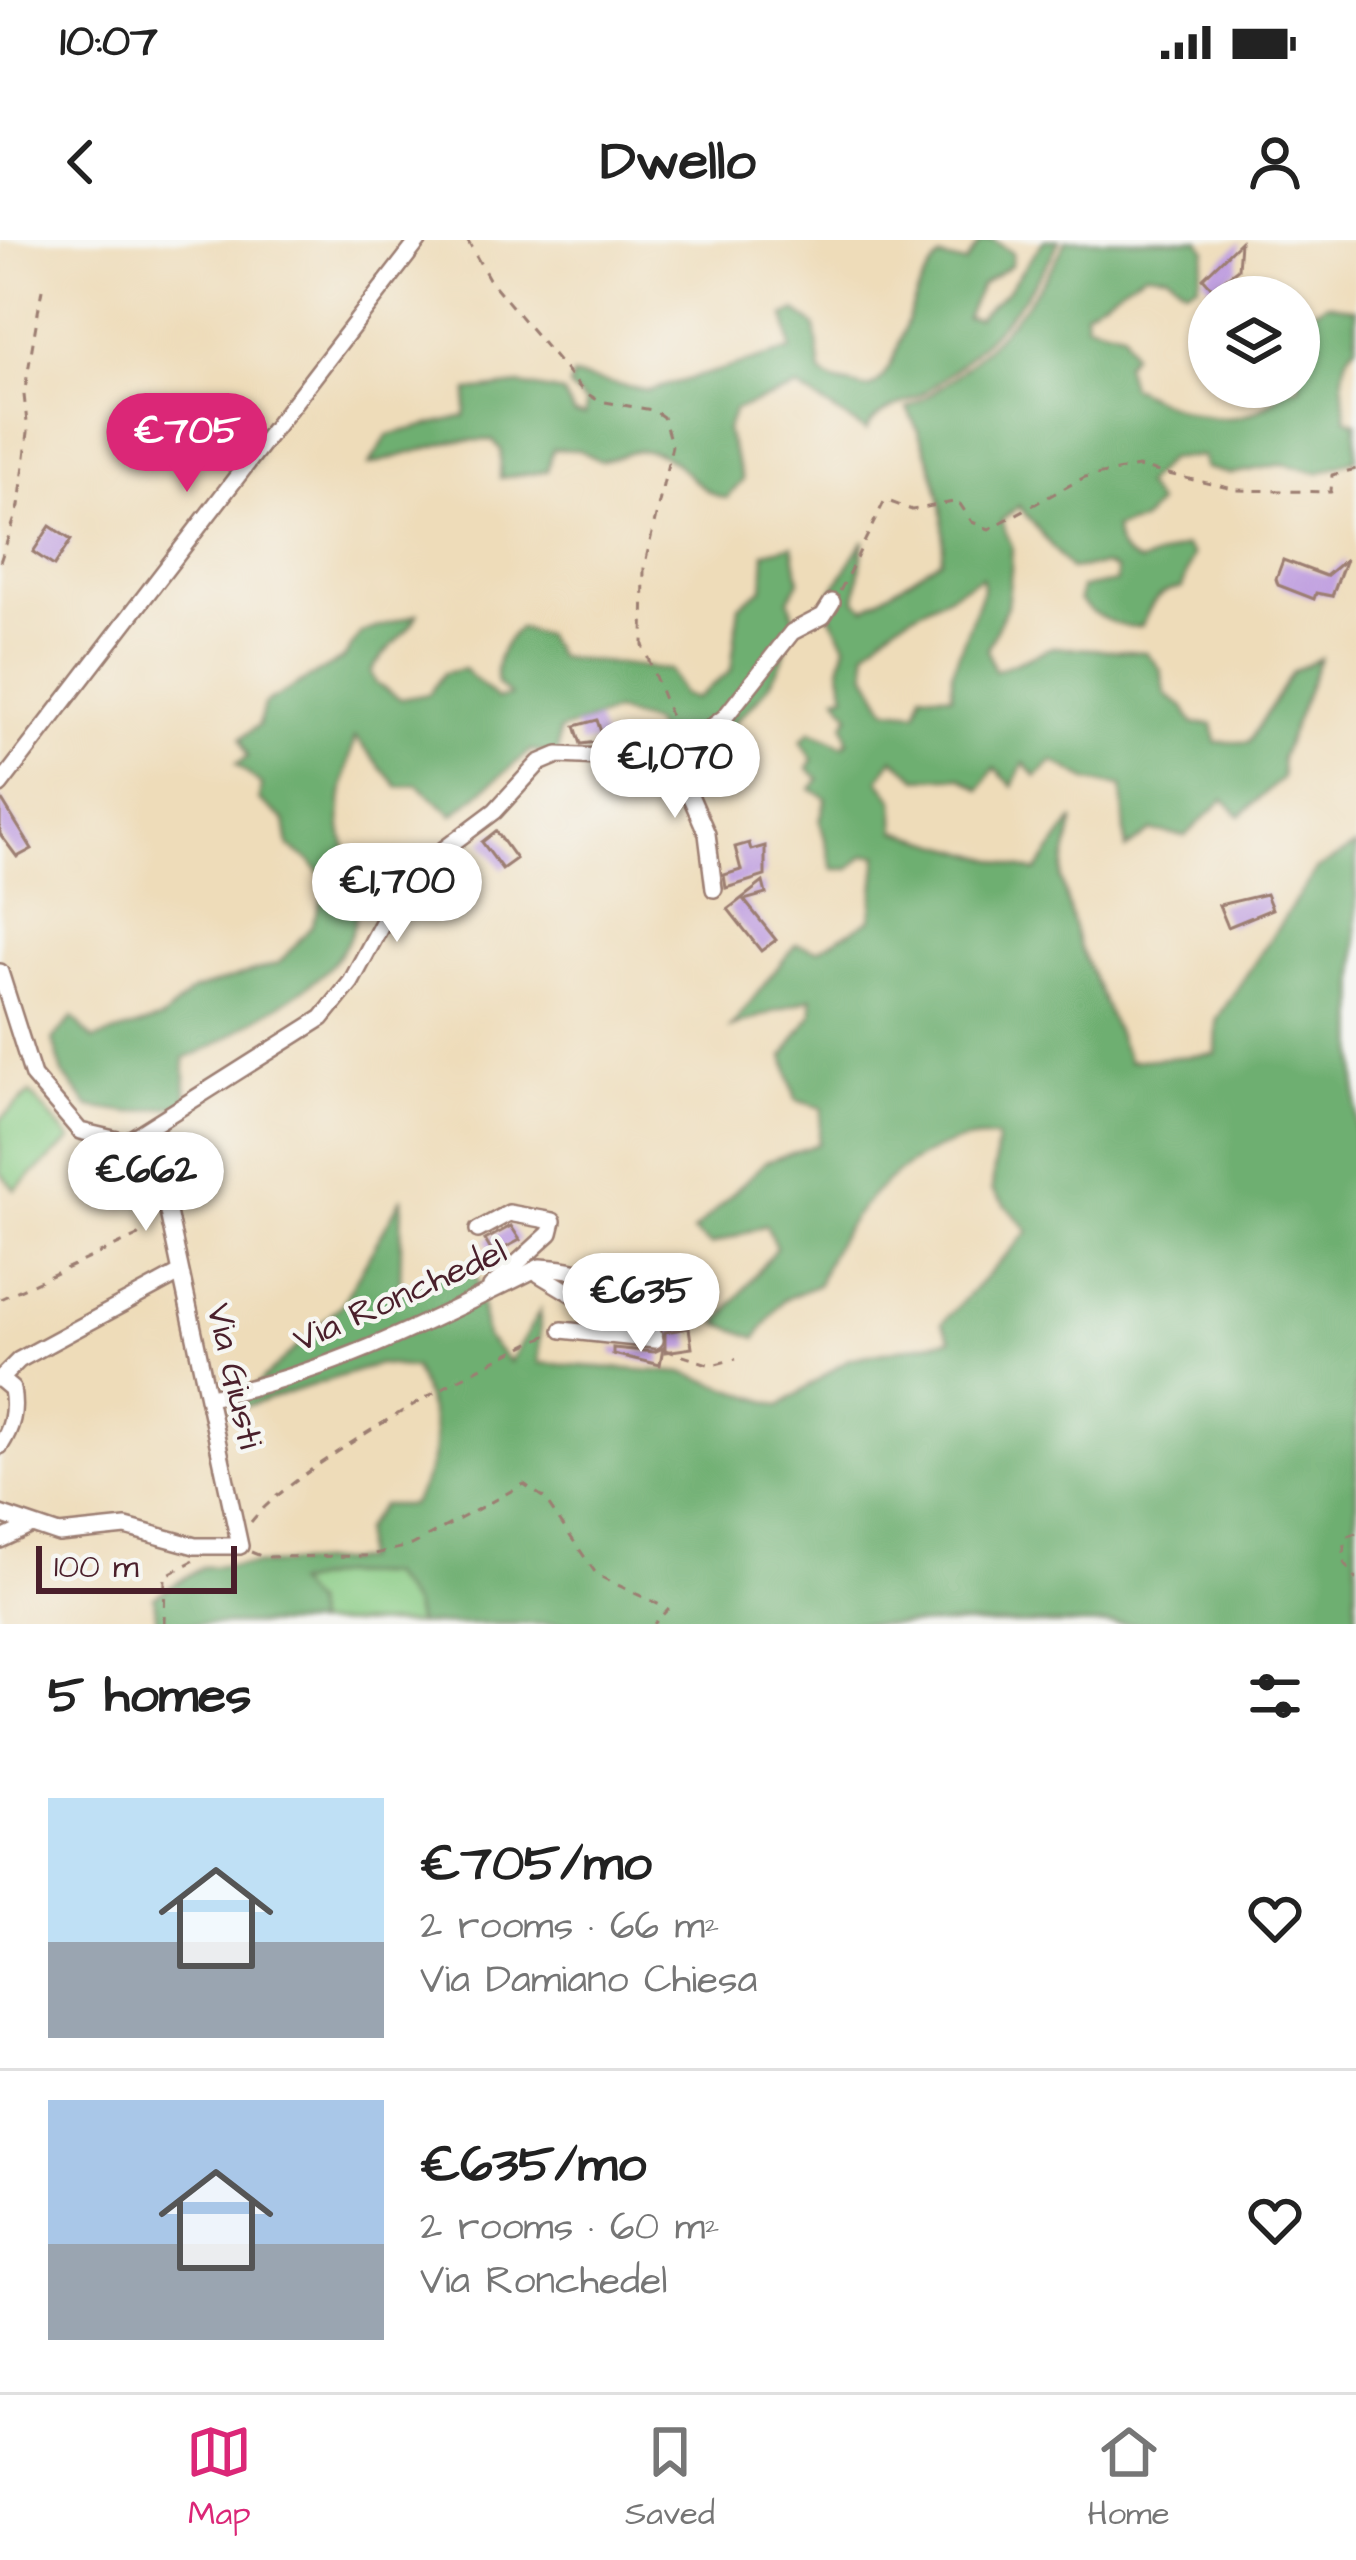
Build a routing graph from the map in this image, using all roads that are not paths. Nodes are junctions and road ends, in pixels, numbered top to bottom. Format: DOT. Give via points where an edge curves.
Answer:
graph roads {
  1 [pos="419,240"];
  2 [pos="832,602"];
  3 [pos="677,745"];
  4 [pos="0,785"];
  5 [pos="714,889"];
  6 [pos="0,972"];
  7 [pos="126,1142"];
  8 [pos="478,1230"];
  9 [pos="531,1272"];
  10 [pos="180,1273"];
  11 [pos="484,1294"];
  12 [pos="599,1300"];
  13 [pos="562,1330"];
  14 [pos="208,1397"];
  15 [pos="0,1446"];
  16 [pos="0,1514"];
  17 [pos="30,1526"];
  18 [pos="0,1540"];
  1 -- 4 [label="street"];
  2 -- 3 [label="street" via="781,643 725,717"];
  3 -- 5 [label="street" via="707,834"];
  3 -- 7 [label="street" via="539,763 495,812 407,877 351,982 322,1018"];
  6 -- 7 [label="street" via="33,1076 80,1131"];
  7 -- 10 [label="street, Via Giusti" via="166,1203"];
  8 -- 11 [label="street" via="509,1214 553,1221 550,1233"];
  9 -- 11 [label="street, Via Ronchedel"];
  9 -- 12 [label="street"];
  9 -- 13 [label="street, Via Ronchedel" via="569,1268 631,1295 649,1314 655,1340"];
  10 -- 14 [label="street, Via Giusti"];
  10 -- 15 [label="street" via="19,1360 0,1379 14,1399 12,1428"];
  11 -- 14 [label="street, Via Ronchedel" via="369,1349"];
  14 -- 17 [label="street, Via Giusti" via="240,1546 216,1550 146,1529 59,1534"];
  16 -- 17 [label="street"];
  17 -- 18 [label="street"];
}
